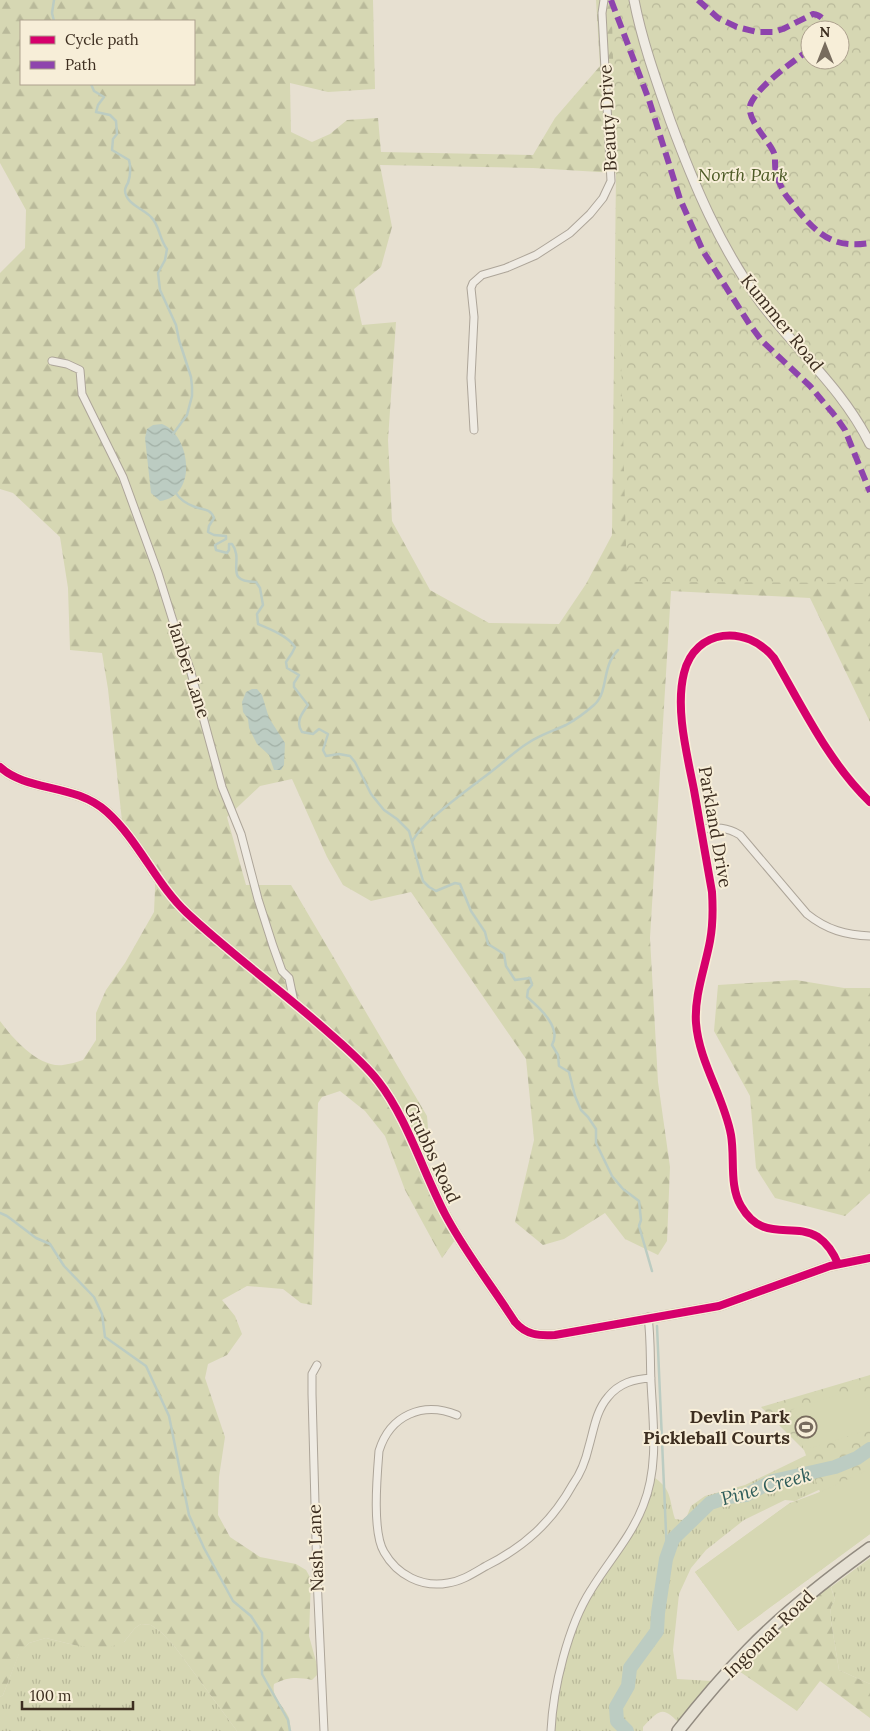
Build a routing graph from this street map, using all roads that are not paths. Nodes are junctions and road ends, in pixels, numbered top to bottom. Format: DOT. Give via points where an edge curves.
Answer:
graph roads {
  1 [pos="604,0"];
  2 [pos="634,0"];
  3 [pos="52,361"];
  4 [pos="474,430"];
  5 [pos="870,444"];
  6 [pos="0,767"];
  7 [pos="870,802"];
  8 [pos="701,829"];
  9 [pos="870,936"];
  10 [pos="294,1002"];
  11 [pos="870,1258"];
  12 [pos="838,1264"];
  13 [pos="648,1318"];
  14 [pos="317,1365"];
  15 [pos="651,1378"];
  16 [pos="457,1415"];
  17 [pos="870,1548"];
  18 [pos="324,1731"];
  19 [pos="551,1731"];
  20 [pos="678,1731"];
  1 -- 4 [label="street, Beauty Drive" via="602,13 611,181 603,198 570,233 536,255 482,275 473,283 471,378"];
  2 -- 5 [label="street, Kummer Road" via="652,70 704,207 746,281 846,403"];
  3 -- 10 [label="street, Janber Lane" via="80,370 82,394 124,477 190,669 222,787 241,834 258,899 282,971 289,978"];
  6 -- 10 [label="street, Grubbs Road" via="27,781 92,801 107,812 185,912"];
  7 -- 8 [label="street, Parkland Drive" via="837,764 769,651 744,636 724,636 708,641 696,651 687,665 682,683 685,738"];
  8 -- 9 [label="street, Parkland Drive" via="720,827 740,835 807,914 819,923 840,933"];
  8 -- 12 [label="street, Parkland Drive" via="713,918 696,1025 700,1046 729,1124 736,1194 752,1220 774,1230 814,1235 827,1245"];
  10 -- 13 [label="street, Grubbs Road" via="379,1082 392,1102 452,1226 520,1328 532,1334 555,1336"];
  11 -- 12 [label="street, Grubbs Road"];
  12 -- 13 [label="street, Grubbs Road" via="728,1304"];
  13 -- 15 [label="street"];
  14 -- 18 [label="street, Nash Lane" via="312,1374 312,1394"];
  15 -- 16 [label="street" via="628,1382 606,1398 579,1475 558,1509 536,1532 509,1554 461,1579 447,1584 428,1584 402,1574 381,1546 377,1524 380,1451 392,1427 409,1414 436,1410"];
  15 -- 19 [label="street" via="654,1455 646,1497 630,1533 581,1608 557,1681"];
  17 -- 20 [label="main road, Ingomar Road" via="811,1593 748,1649"];
}
